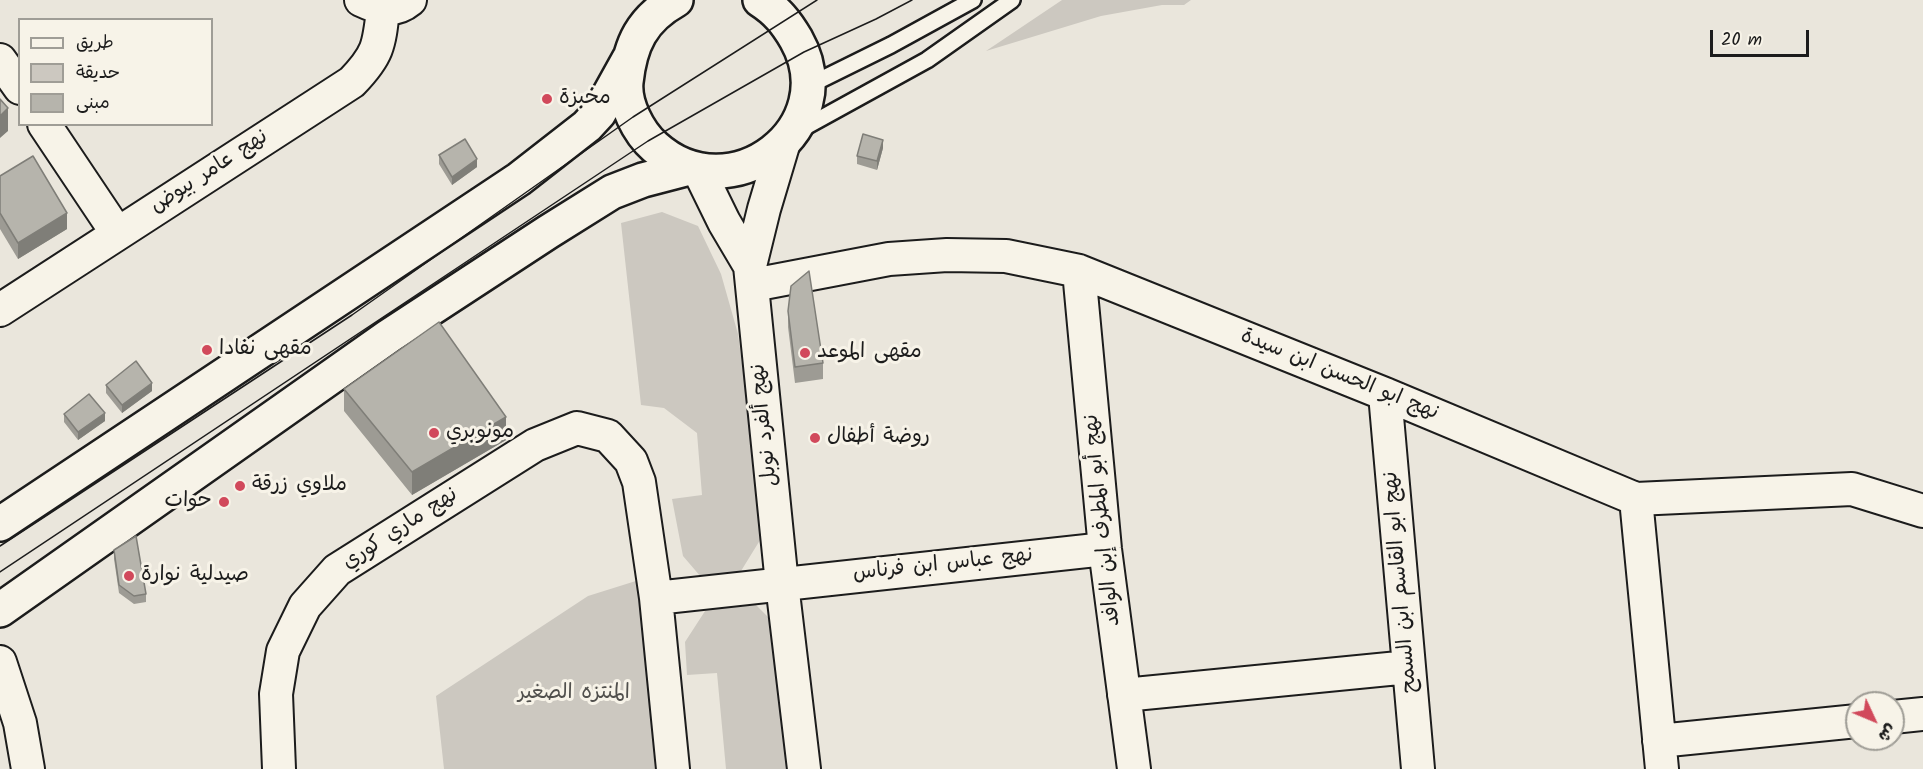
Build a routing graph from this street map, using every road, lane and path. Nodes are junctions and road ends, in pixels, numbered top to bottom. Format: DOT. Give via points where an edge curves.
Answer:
graph roads {
  1 [pos="639,0"];
  2 [pos="676,0"];
  3 [pos="759,0"];
  4 [pos="973,0"];
  5 [pos="1012,0"];
  6 [pos="385,3"];
  7 [pos="634,46"];
  8 [pos="0,60"];
  9 [pos="18,85"];
  10 [pos="808,86"];
  11 [pos="45,126"];
  12 [pos="787,139"];
  13 [pos="694,169"];
  14 [pos="117,234"];
  15 [pos="1080,271"];
  16 [pos="751,276"];
  17 [pos="0,310"];
  18 [pos="1385,394"];
  19 [pos="1636,499"];
  20 [pos="1923,511"];
  21 [pos="0,525"];
  22 [pos="1105,549"];
  23 [pos="782,584"];
  24 [pos="656,598"];
  25 [pos="0,610"];
  26 [pos="0,662"];
  27 [pos="1409,667"];
  28 [pos="1124,695"];
  29 [pos="1923,714"];
  30 [pos="1905,716"];
  31 [pos="1845,723"];
  32 [pos="1661,755"];
  33 [pos="28,769"];
  34 [pos="279,769"];
  35 [pos="673,769"];
  36 [pos="804,769"];
  37 [pos="1134,769"];
  38 [pos="1418,769"];
  1 -- 7 [label="street"];
  2 -- 7 [label="street" via="654,15"];
  3 -- 10 [label="street" via="786,21 804,52"];
  4 -- 10 [label="lane"];
  5 -- 12 [label="lane" via="927,60"];
  6 -- 14 [label="street, نهج عامر بيوض" via="380,43 370,63 352,82"];
  7 -- 13 [label="street" via="626,88 633,117 648,141 667,158"];
  7 -- 21 [label="street" via="599,113 519,179"];
  8 -- 9 [label="street"];
  10 -- 12 [label="street" via="802,112"];
  11 -- 14 [label="street"];
  12 -- 13 [label="street" via="760,161 740,168"];
  12 -- 16 [label="street, نهج ألفرد نوبل" via="764,209"];
  13 -- 16 [label="street, نهج ألفرد نوبل"];
  13 -- 25 [label="street" via="643,180 612,192 548,232 389,336"];
  14 -- 17 [label="street, نهج عامر بيوض"];
  15 -- 16 [label="street, نهج ابو الحسن ابن سيدة" via="1006,256 947,255"];
  15 -- 18 [label="street, نهج ابو الحسن ابن سيدة"];
  15 -- 22 [label="street, نهج أبو المطرف إبن الوافد"];
  16 -- 23 [label="street, نهج ألفرد نوبل"];
  18 -- 19 [label="street, نهج ابو الحسن ابن سيدة"];
  18 -- 27 [label="street, نهج ابو القاسم ابن السمح"];
  19 -- 20 [label="street, نهج ابو الحسن ابن سيدة" via="1852,489"];
  19 -- 32 [label="street"];
  22 -- 23 [label="street, نهج عباس ابن فرناس"];
  22 -- 28 [label="street, نهج أبو المطرف إبن الوافد"];
  23 -- 24 [label="street"];
  23 -- 36 [label="street, نهج ألفرد نوبل"];
  24 -- 34 [label="street, نهج ماري كوري" via="639,482 631,461 608,436 577,428 535,445 338,570 305,606 284,651 276,694"];
  24 -- 35 [label="street"];
  26 -- 33 [label="street" via="20,723"];
  27 -- 28 [label="street"];
  27 -- 38 [label="street, نهج ابو القاسم ابن السمح"];
  28 -- 37 [label="street, نهج أبو المطرف إبن الوافد"];
  29 -- 30 [label="street"];
  31 -- 32 [label="street"];
}
